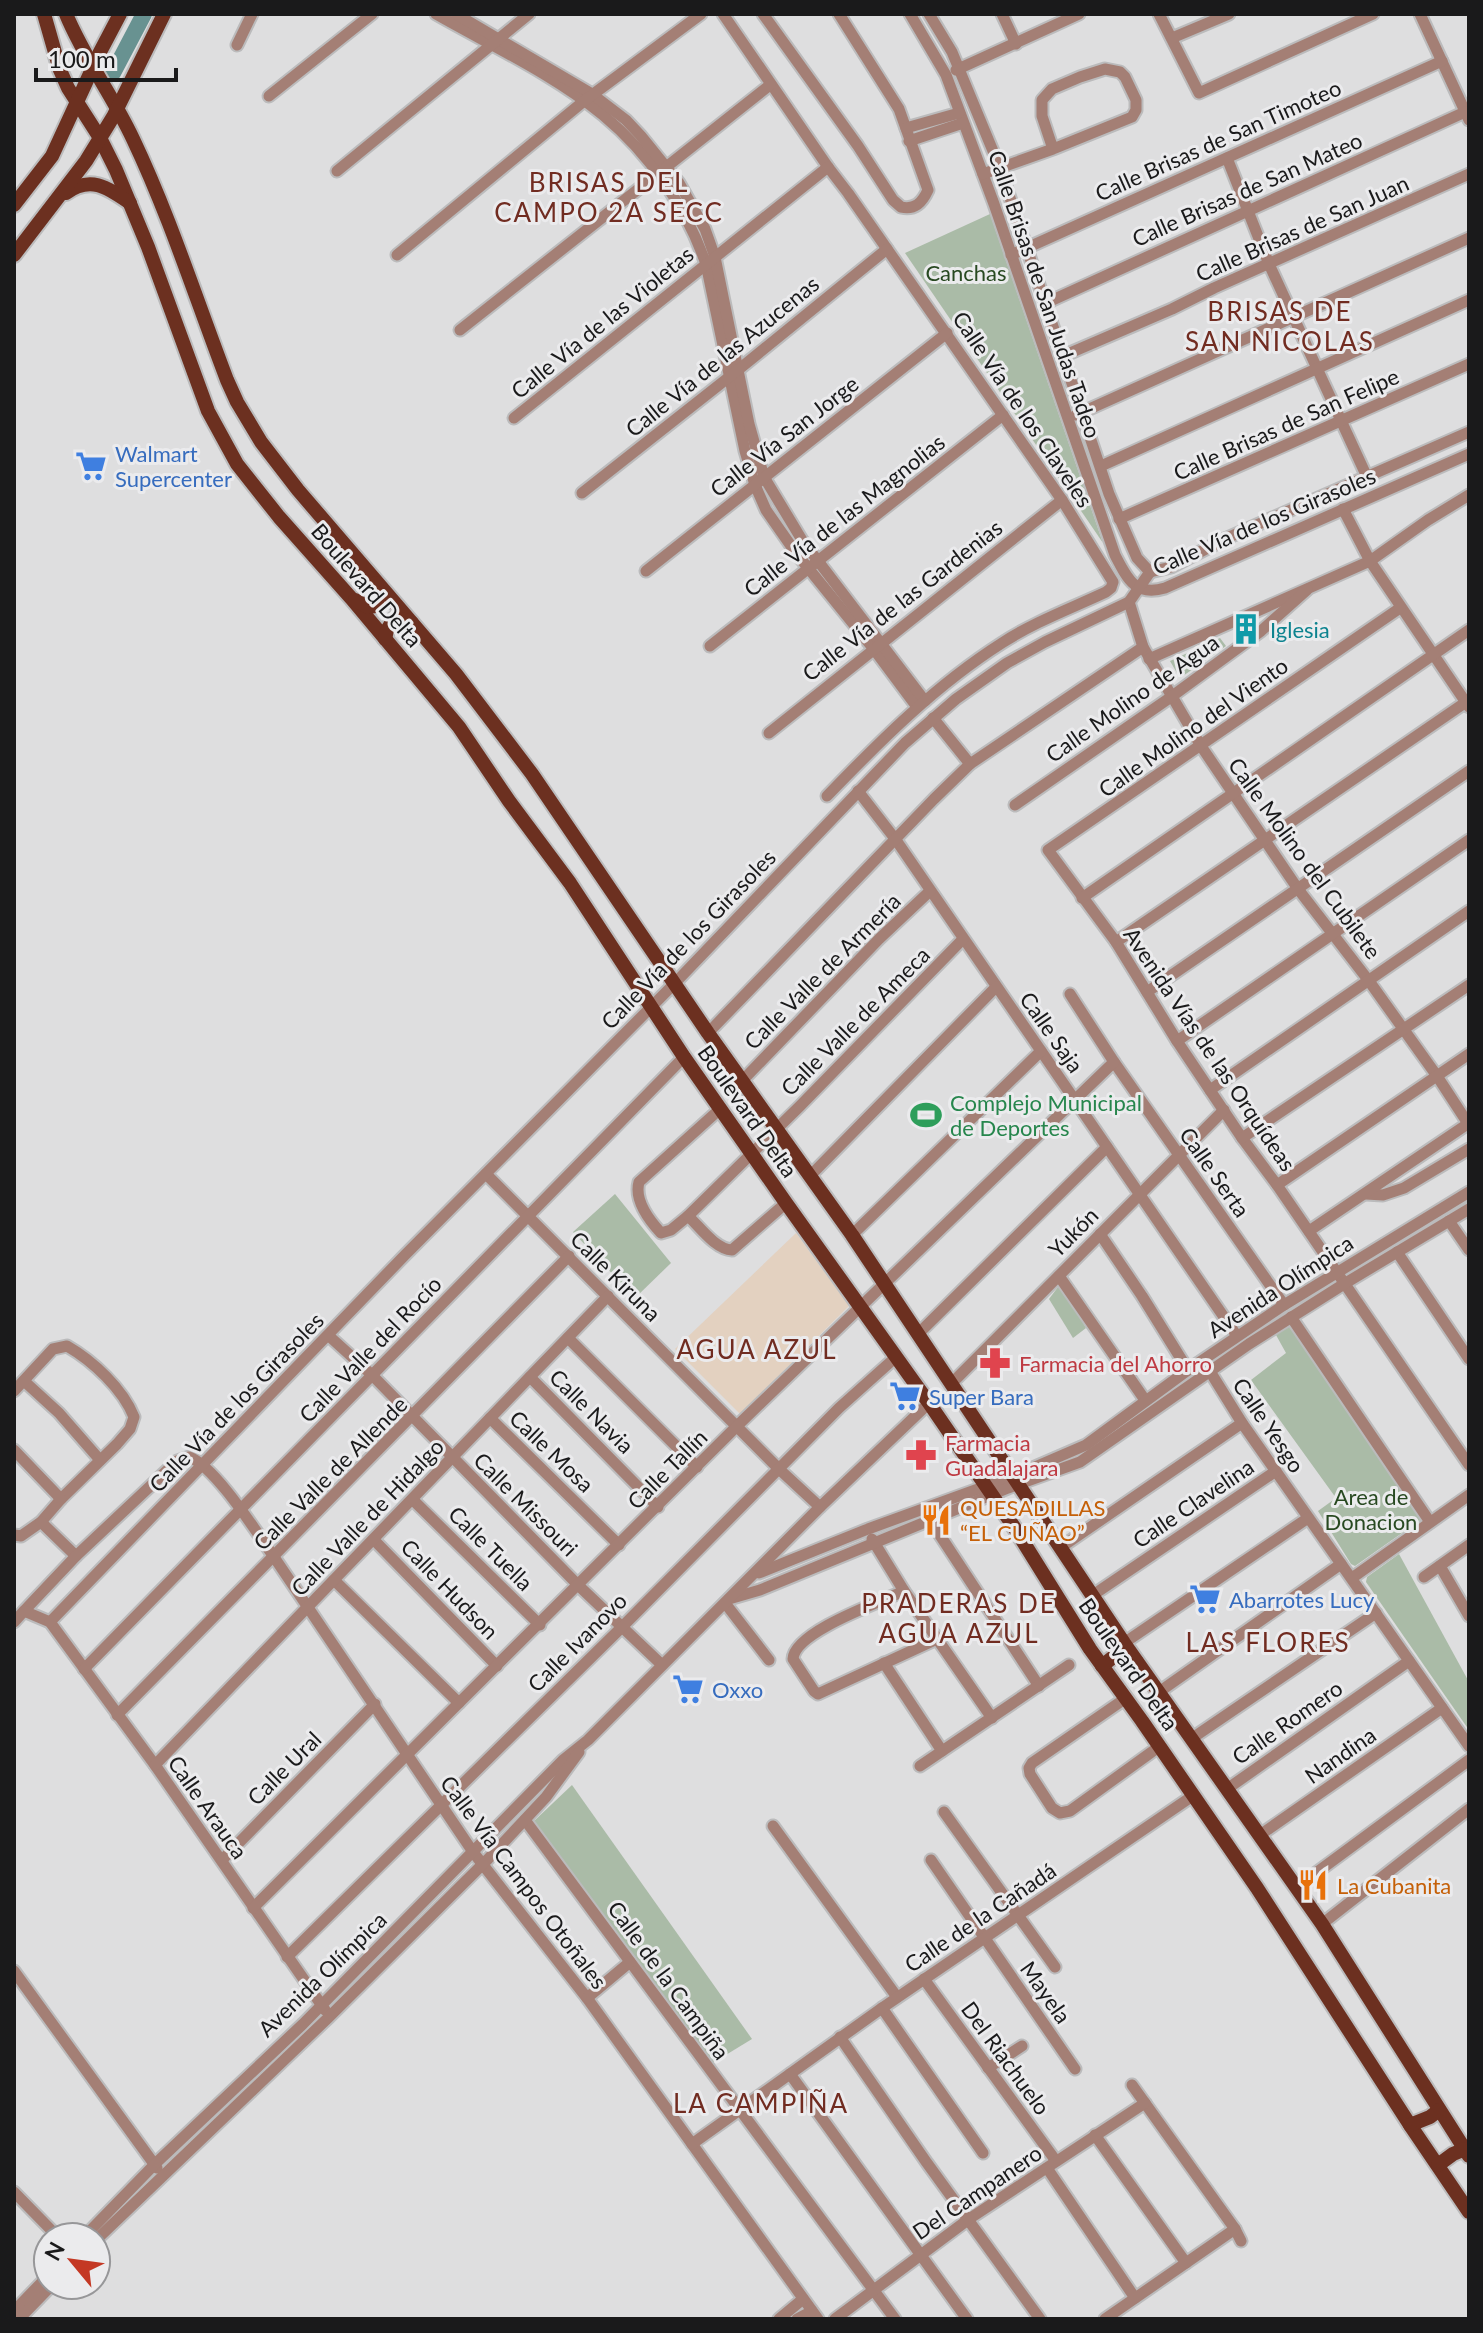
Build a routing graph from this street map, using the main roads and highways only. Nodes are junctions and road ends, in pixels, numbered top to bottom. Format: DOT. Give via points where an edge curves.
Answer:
graph roads {
  1 [pos="44,14"];
  2 [pos="66,14"];
  3 [pos="120,14"];
  4 [pos="164,14"];
  5 [pos="108,35"];
  6 [pos="75,37"];
  7 [pos="93,68"];
  8 [pos="76,102"];
  9 [pos="118,108"];
  10 [pos="100,138"];
  11 [pos="53,203"];
  12 [pos="131,203"];
  13 [pos="14,205"];
  14 [pos="14,255"];
  15 [pos="376,581"];
  16 [pos="351,598"];
  17 [pos="412,623"];
  18 [pos="385,639"];
  19 [pos="1138,1662"];
  20 [pos="1102,1666"];
  21 [pos="1439,2110"];
  22 [pos="1410,2125"];
  23 [pos="1467,2152"];
  24 [pos="1438,2165"];
  25 [pos="1469,2212"];
  1 -- 8 [label="main road, Boulevard Delta" via="60,70"];
  2 -- 6 [label="main road, Boulevard Delta"];
  3 -- 5 [label="main road"];
  4 -- 9 [label="main road"];
  5 -- 6 [label="main road" via="95,42"];
  5 -- 7 [label="main road"];
  6 -- 7 [label="main road, Boulevard Delta"];
  7 -- 8 [label="main road"];
  7 -- 9 [label="main road, Boulevard Delta"];
  8 -- 10 [label="main road, Boulevard Delta"];
  8 -- 13 [label="main road" via="52,156"];
  9 -- 10 [label="main road"];
  9 -- 15 [label="main road, Boulevard Delta" via="167,215 237,402 298,490"];
  10 -- 11 [label="main road"];
  10 -- 12 [label="main road, Boulevard Delta"];
  11 -- 12 [label="main road" via="80,184 113,191"];
  11 -- 14 [label="main road"];
  12 -- 16 [label="main road, Boulevard Delta" via="217,430 255,487"];
  15 -- 16 [label="main road" via="376,606"];
  15 -- 17 [label="main road, Boulevard Delta"];
  16 -- 18 [label="main road, Boulevard Delta"];
  17 -- 18 [label="main road" via="394,619"];
  17 -- 19 [label="main road, Boulevard Delta" via="532,774 1023,1484"];
  18 -- 20 [label="main road, Boulevard Delta" via="459,727 570,883 684,1057 1014,1527"];
  19 -- 20 [label="main road" via="1117,1654"];
  19 -- 21 [label="main road, Boulevard Delta" via="1322,1924"];
  20 -- 22 [label="main road, Boulevard Delta" via="1194,1795"];
  21 -- 22 [label="main road"];
  21 -- 23 [label="main road, Boulevard Delta"];
  22 -- 24 [label="main road, Boulevard Delta"];
  23 -- 24 [label="main road"];
  24 -- 25 [label="main road, Boulevard Delta"];
}
